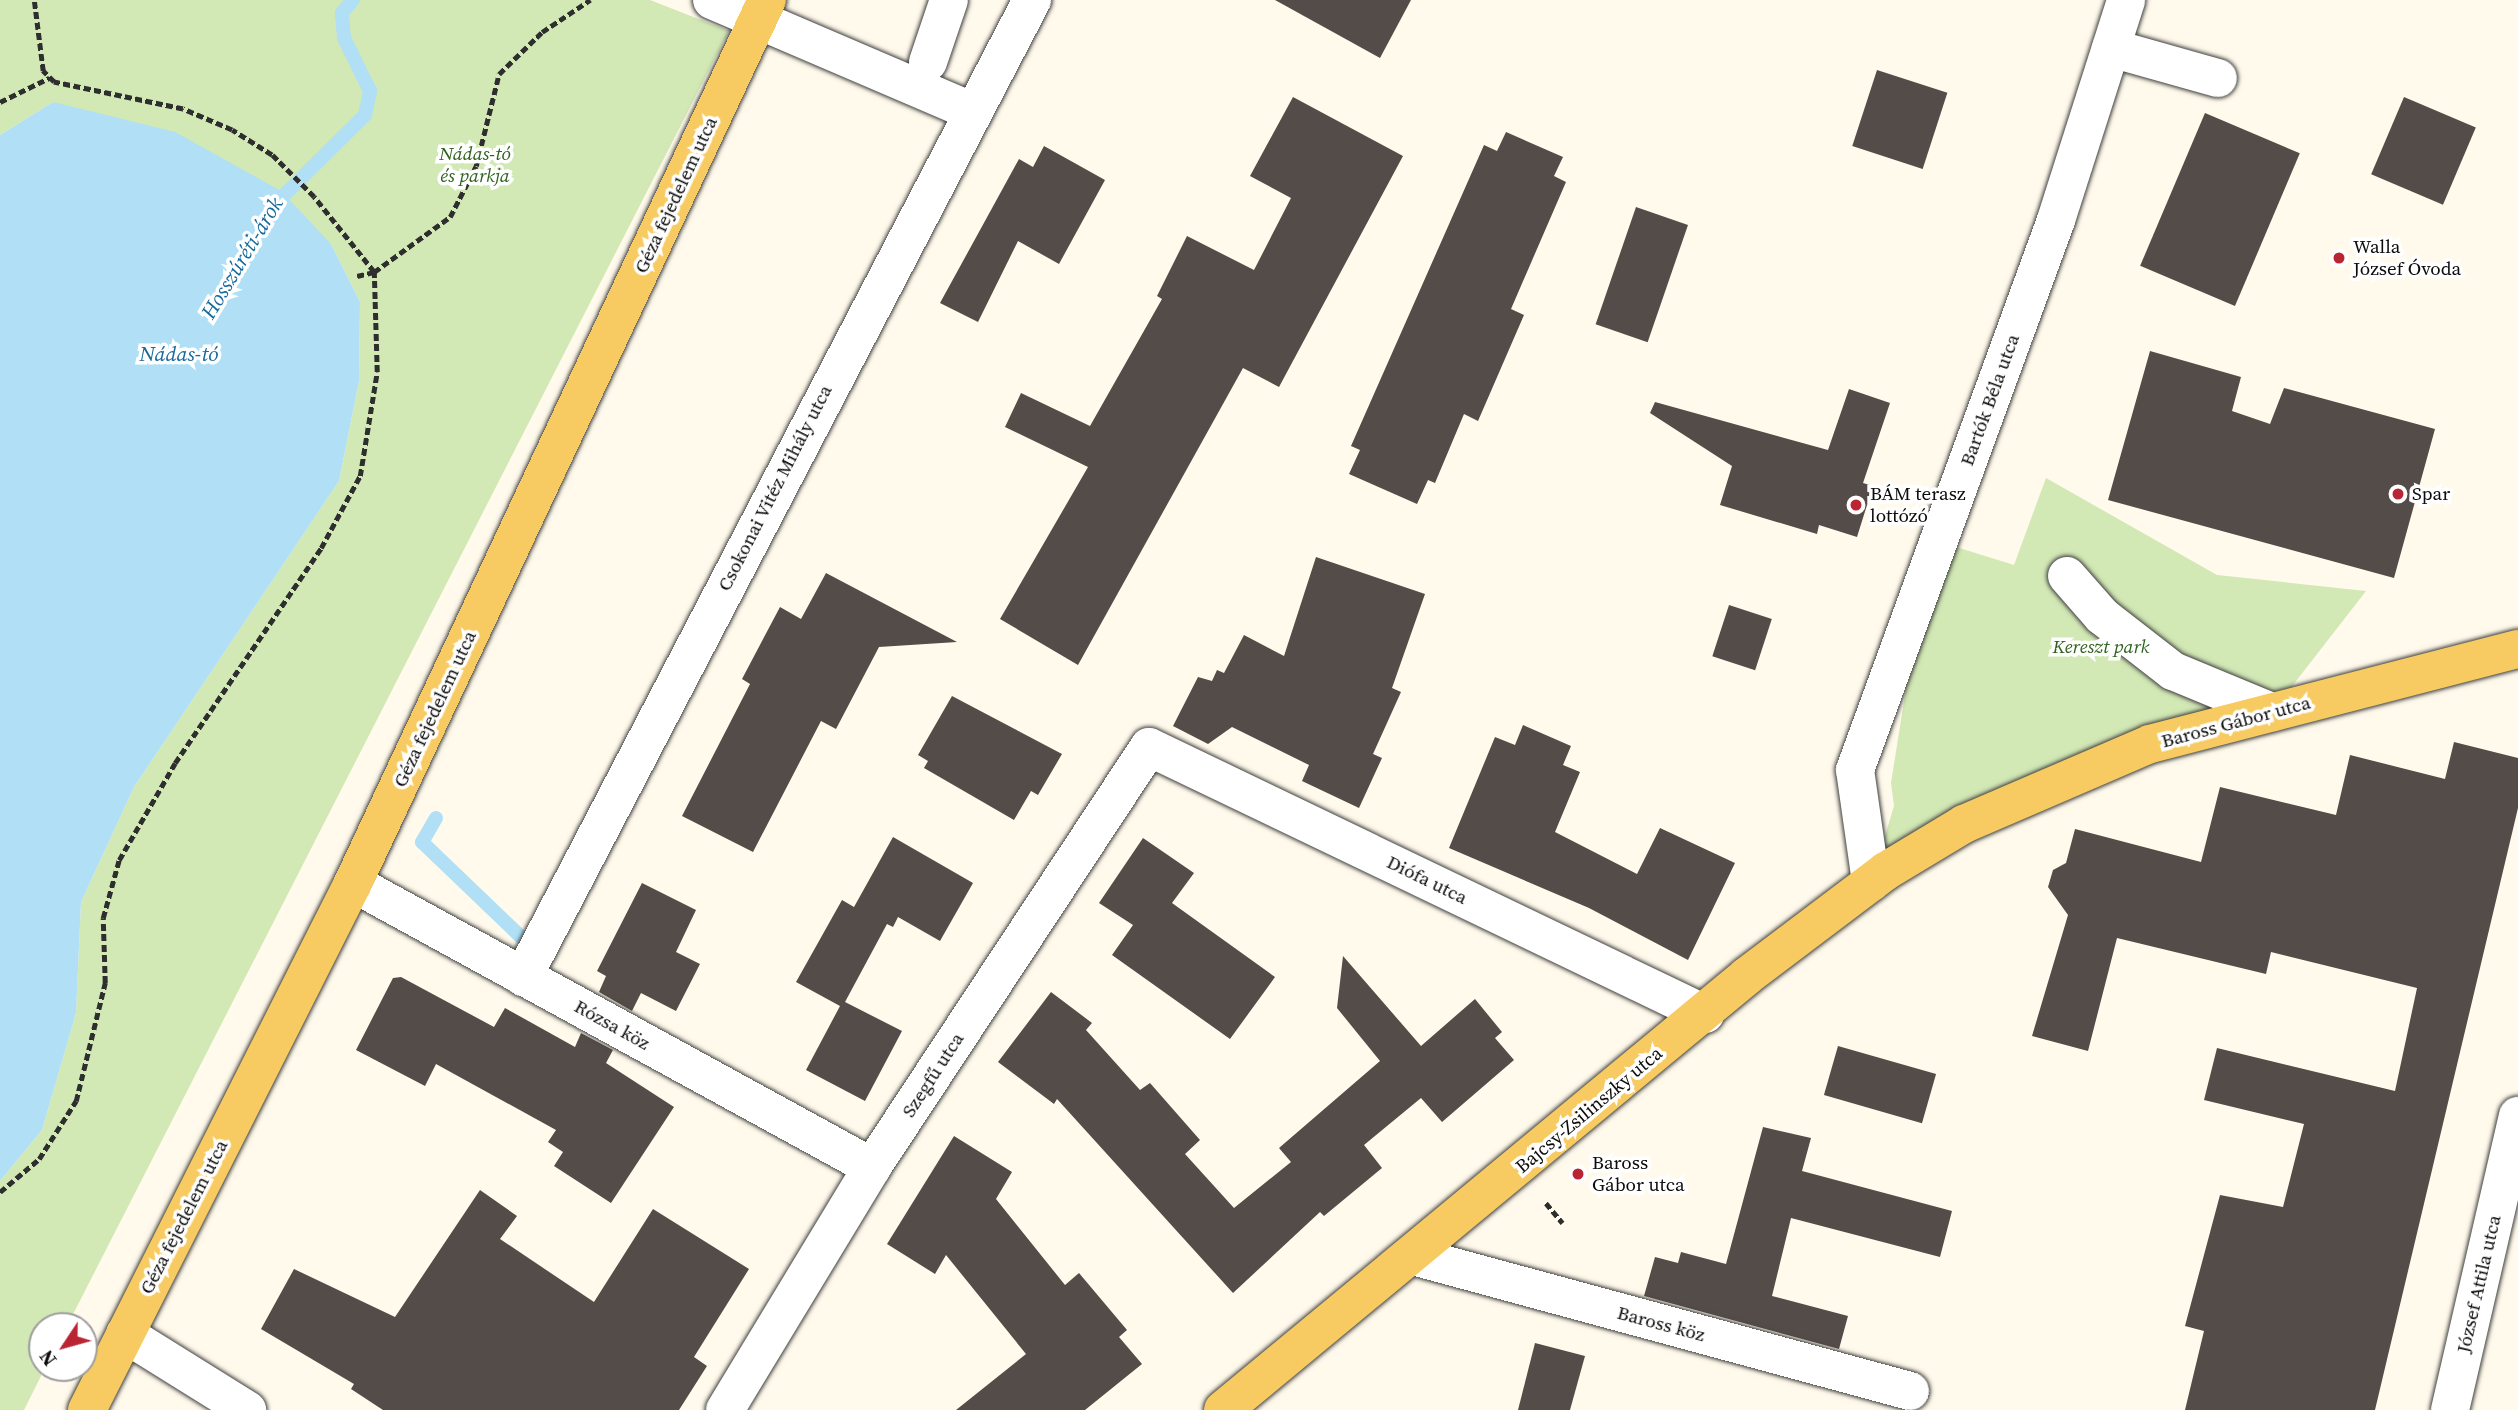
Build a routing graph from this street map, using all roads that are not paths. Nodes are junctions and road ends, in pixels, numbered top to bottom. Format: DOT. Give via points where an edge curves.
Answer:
graph roads {
  1 [pos="712,0"];
  2 [pos="949,0"];
  3 [pos="1032,0"];
  4 [pos="2126,0"];
  5 [pos="763,10"];
  6 [pos="2111,48"];
  7 [pos="928,62"];
  8 [pos="2218,78"];
  9 [pos="969,110"];
  10 [pos="2067,576"];
  11 [pos="2518,649"];
  12 [pos="2272,712"];
  13 [pos="1149,747"];
  14 [pos="1964,824"];
  15 [pos="1871,882"];
  16 [pos="353,883"];
  17 [pos="523,977"];
  18 [pos="1704,1014"];
  19 [pos="2518,1116"];
  20 [pos="2513,1163"];
  21 [pos="872,1167"];
  22 [pos="1413,1256"];
  23 [pos="125,1334"];
  24 [pos="1910,1391"];
  25 [pos="88,1410"];
  26 [pos="247,1410"];
  27 [pos="725,1410"];
  28 [pos="1223,1410"];
  29 [pos="2450,1410"];
  1 -- 5 [label="street"];
  2 -- 7 [label="street"];
  3 -- 9 [label="street, Csokonai Vitéz Mihály utca"];
  4 -- 6 [label="street, Bartók Béla utca"];
  5 -- 9 [label="street"];
  5 -- 16 [label="main road, Géza fejedelem utca"];
  6 -- 8 [label="street"];
  6 -- 15 [label="street, Bartók Béla utca" via="2056,220 1855,770"];
  9 -- 17 [label="street, Csokonai Vitéz Mihály utca"];
  10 -- 12 [label="street" via="2102,616 2173,671"];
  11 -- 12 [label="main road, Baross Gábor utca"];
  12 -- 14 [label="main road, Baross Gábor utca" via="2150,744"];
  13 -- 18 [label="street, Diófa utca"];
  13 -- 21 [label="street, Szegfű utca"];
  14 -- 15 [label="main road, Bajcsy-Zsilinszky utca"];
  15 -- 18 [label="main road, Bajcsy-Zsilinszky utca"];
  16 -- 17 [label="street, Rózsa köz"];
  16 -- 23 [label="main road, Géza fejedelem utca"];
  17 -- 21 [label="street, Rózsa köz"];
  18 -- 22 [label="main road, Bajcsy-Zsilinszky utca"];
  19 -- 20 [label="street, József Attila utca"];
  20 -- 29 [label="street, József Attila utca"];
  21 -- 27 [label="street, Szegfű utca"];
  22 -- 24 [label="street, Baross köz"];
  22 -- 28 [label="main road, Bajcsy-Zsilinszky utca"];
  23 -- 25 [label="main road, Géza fejedelem utca"];
  23 -- 26 [label="street"];
}
